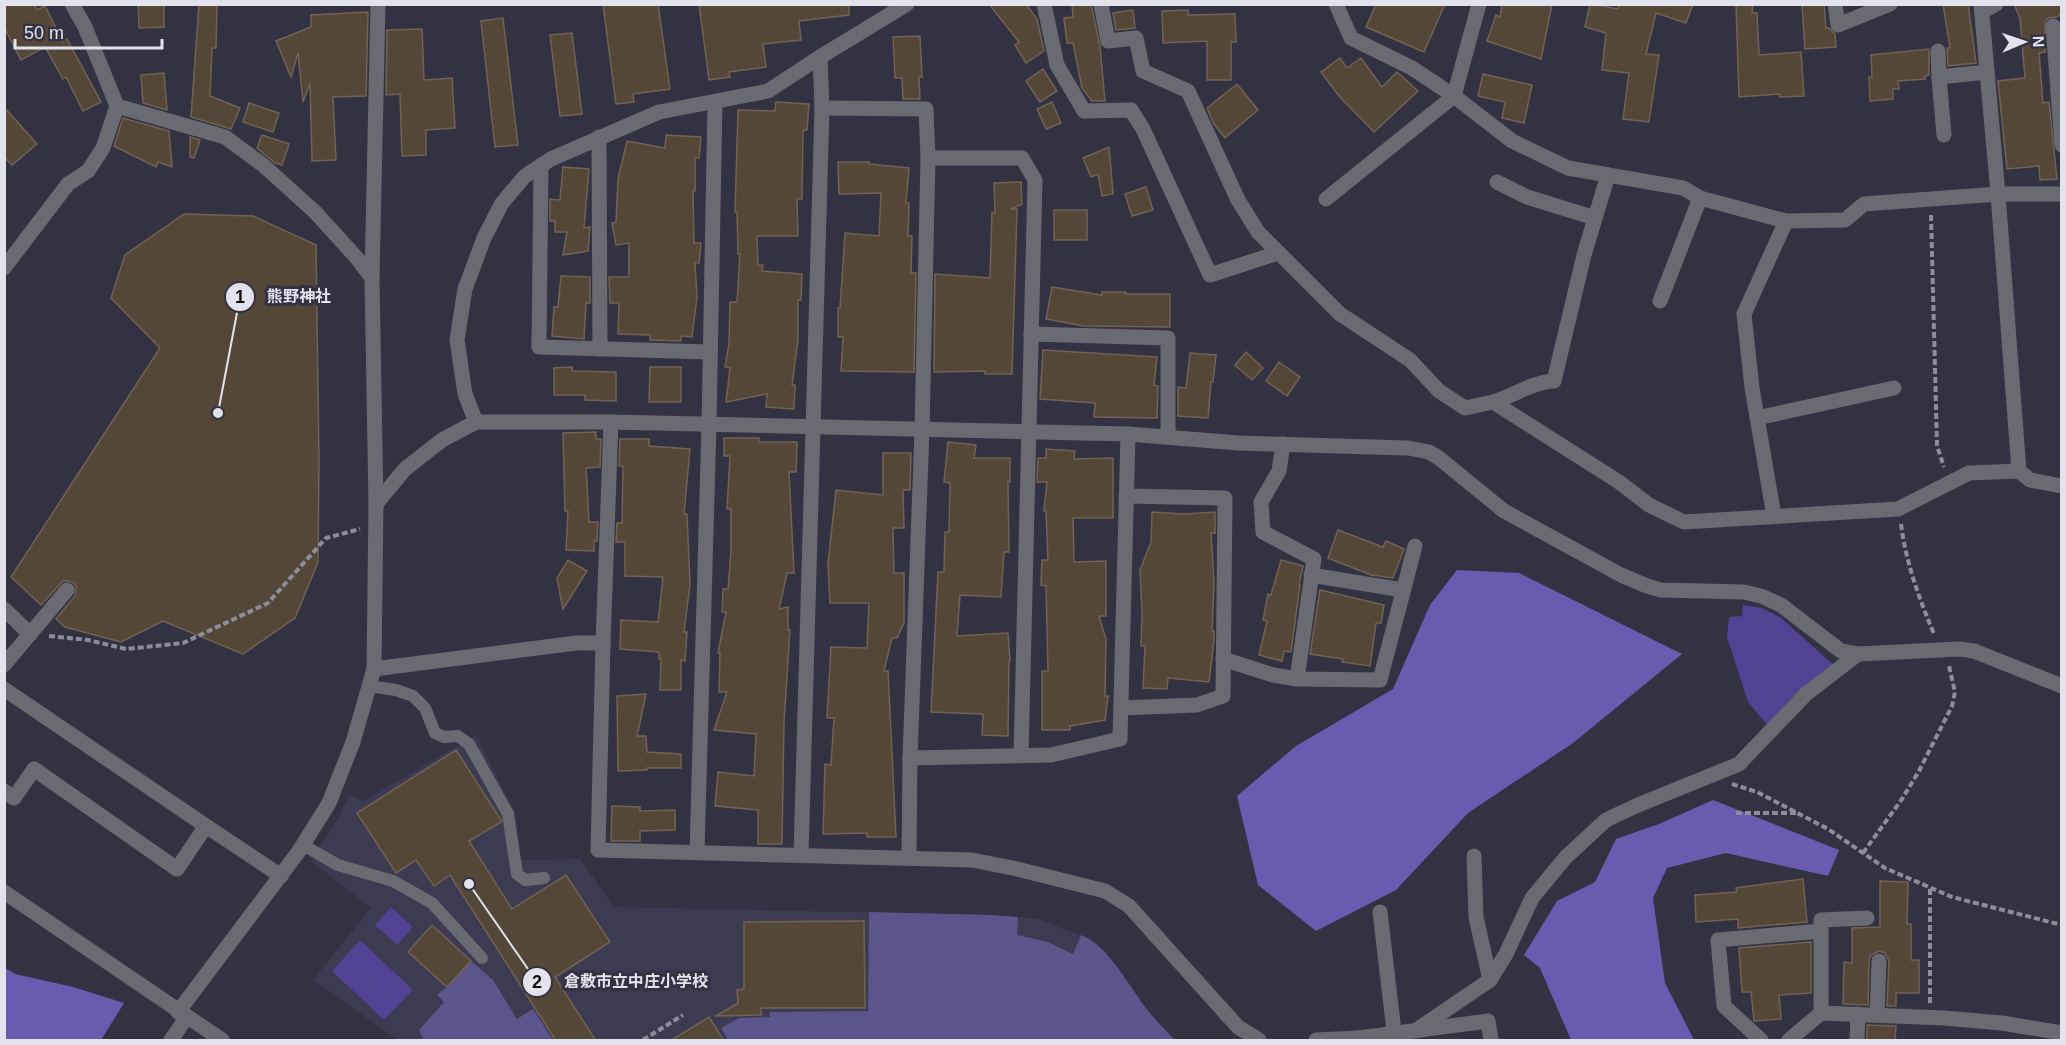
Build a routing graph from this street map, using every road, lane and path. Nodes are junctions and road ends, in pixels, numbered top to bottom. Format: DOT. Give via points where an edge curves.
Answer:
graph roads {
  1 [pos="72,4"];
  2 [pos="378,4"];
  3 [pos="907,4"];
  4 [pos="1044,4"];
  5 [pos="1101,4"];
  6 [pos="1336,4"];
  7 [pos="1479,4"];
  8 [pos="1835,4"];
  9 [pos="1890,4"];
  10 [pos="1996,4"];
  11 [pos="1982,8"];
  12 [pos="2053,26"];
  13 [pos="1938,51"];
  14 [pos="820,57"];
  15 [pos="1987,72"];
  16 [pos="1939,77"];
  17 [pos="1454,96"];
  18 [pos="715,102"];
  19 [pos="117,106"];
  20 [pos="822,108"];
  21 [pos="1944,135"];
  22 [pos="599,137"];
  23 [pos="2061,145"];
  24 [pos="928,158"];
  25 [pos="541,165"];
  26 [pos="1608,174"];
  27 [pos="1497,182"];
  28 [pos="1998,194"];
  29 [pos="2061,194"];
  30 [pos="1700,198"];
  31 [pos="1326,199"];
  32 [pos="1930,199"];
  33 [pos="1595,218"];
  34 [pos="1786,220"];
  35 [pos="1278,253"];
  36 [pos="4,268"];
  37 [pos="372,278"];
  38 [pos="1660,301"];
  39 [pos="1031,334"];
  40 [pos="600,349"];
  41 [pos="710,352"];
  42 [pos="1894,388"];
  43 [pos="1493,402"];
  44 [pos="1757,418"];
  45 [pos="476,422"];
  46 [pos="611,422"];
  47 [pos="709,424"];
  48 [pos="814,427"];
  49 [pos="922,430"];
  50 [pos="1029,433"];
  51 [pos="1128,434"];
  52 [pos="1168,437"];
  53 [pos="1283,444"];
  54 [pos="2019,471"];
  55 [pos="1949,483"];
  56 [pos="2061,486"];
  57 [pos="1126,496"];
  58 [pos="376,504"];
  59 [pos="1898,509"];
  60 [pos="1774,516"];
  61 [pos="375,525"];
  62 [pos="1415,546"];
  63 [pos="1311,575"];
  64 [pos="67,590"];
  65 [pos="1403,590"];
  66 [pos="4,609"];
  67 [pos="30,634"];
  68 [pos="603,643"];
  69 [pos="1941,650"];
  70 [pos="1858,654"];
  71 [pos="1223,658"];
  72 [pos="4,665"];
  73 [pos="374,669"];
  74 [pos="1296,679"];
  75 [pos="369,686"];
  76 [pos="2061,686"];
  77 [pos="4,689"];
  78 [pos="1121,708"];
  79 [pos="1021,756"];
  80 [pos="910,758"];
  81 [pos="1726,783"];
  82 [pos="4,791"];
  83 [pos="1736,813"];
  84 [pos="1796,813"];
  85 [pos="206,826"];
  86 [pos="303,845"];
  87 [pos="697,852"];
  88 [pos="1863,853"];
  89 [pos="801,855"];
  90 [pos="1474,856"];
  91 [pos="909,858"];
  92 [pos="281,876"];
  93 [pos="544,878"];
  94 [pos="1930,887"];
  95 [pos="4,892"];
  96 [pos="1380,912"];
  97 [pos="1867,918"];
  98 [pos="2061,925"];
  99 [pos="1821,931"];
  100 [pos="482,958"];
  101 [pos="1879,961"];
  102 [pos="1490,980"];
  103 [pos="1821,1013"];
  104 [pos="183,1014"];
  105 [pos="1858,1014"];
  106 [pos="683,1015"];
  107 [pos="1877,1015"];
  108 [pos="1930,1017"];
  109 [pos="1415,1031"];
  110 [pos="2061,1033"];
  111 [pos="1395,1037"];
  112 [pos="1359,1039"];
  113 [pos="1794,1039"];
  114 [pos="171,1041"];
  115 [pos="222,1041"];
  116 [pos="643,1041"];
  117 [pos="1259,1041"];
  118 [pos="1316,1041"];
  119 [pos="1491,1041"];
  120 [pos="1761,1041"];
  121 [pos="1857,1041"];
  1 -- 19 [label="street"];
  2 -- 37 [label="street"];
  3 -- 14 [label="street"];
  4 -- 35 [label="street" via="1057,65 1084,111 1131,110 1210,275"];
  5 -- 35 [label="street" via="1108,41 1136,38 1143,71 1188,91 1238,200 1258,232"];
  6 -- 17 [label="street" via="1351,38 1412,68"];
  7 -- 17 [label="street"];
  8 -- 9 [label="street" via="1838,25"];
  10 -- 11 [label="street"];
  11 -- 15 [label="street"];
  12 -- 23 [label="street"];
  13 -- 16 [label="street"];
  14 -- 18 [label="street" via="768,92"];
  14 -- 20 [label="street"];
  15 -- 16 [label="street"];
  15 -- 28 [label="street"];
  16 -- 21 [label="street"];
  17 -- 26 [label="street" via="1512,141 1568,168"];
  17 -- 31 [label="street"];
  18 -- 22 [label="street" via="659,112"];
  18 -- 41 [label="street"];
  19 -- 36 [label="street" via="103,148 88,171 68,184"];
  19 -- 37 [label="street" via="225,137 315,212"];
  20 -- 24 [label="street" via="926,109"];
  20 -- 48 [label="street"];
  22 -- 25 [label="street"];
  22 -- 40 [label="street"];
  24 -- 39 [label="street" via="1022,158 1035,180"];
  24 -- 49 [label="street"];
  25 -- 40 [label="street" via="539,347"];
  25 -- 45 [label="street" via="525,176 502,203 465,289 457,340 465,394"];
  26 -- 30 [label="street" via="1683,188"];
  26 -- 33 [label="street"];
  27 -- 33 [label="street" via="1527,197"];
  28 -- 29 [label="street"];
  28 -- 32 [label="street"];
  28 -- 54 [label="street"];
  30 -- 34 [label="street"];
  30 -- 38 [label="street"];
  32 -- 34 [label="street" via="1864,204 1845,220"];
  32 -- 55 [label="path" via="1937,446"];
  33 -- 43 [label="street" via="1554,381 1541,382"];
  34 -- 44 [label="street" via="1744,314"];
  35 -- 43 [label="street" via="1340,314 1410,360 1439,391 1465,408"];
  37 -- 58 [label="street"];
  39 -- 50 [label="street"];
  39 -- 52 [label="street" via="1168,338"];
  40 -- 41 [label="street"];
  41 -- 47 [label="street"];
  42 -- 44 [label="street"];
  43 -- 60 [label="street" via="1649,505 1684,522"];
  44 -- 60 [label="street"];
  45 -- 46 [label="street"];
  45 -- 58 [label="street" via="442,440 405,469"];
  46 -- 47 [label="street"];
  46 -- 68 [label="street"];
  47 -- 48 [label="street"];
  47 -- 87 [label="street"];
  48 -- 49 [label="street"];
  48 -- 89 [label="street"];
  49 -- 50 [label="street"];
  49 -- 80 [label="street"];
  50 -- 51 [label="street"];
  50 -- 79 [label="street"];
  51 -- 52 [label="street"];
  51 -- 57 [label="street"];
  52 -- 53 [label="street"];
  53 -- 63 [label="street" via="1279,471 1261,501 1263,531 1314,559"];
  53 -- 70 [label="street" via="1429,452 1503,511 1621,575 1660,590 1761,596 1781,605 1841,651"];
  54 -- 55 [label="street" via="1969,473"];
  54 -- 56 [label="street" via="2030,480"];
  55 -- 59 [label="street"];
  57 -- 71 [label="street" via="1225,498"];
  57 -- 78 [label="street"];
  58 -- 61 [label="street"];
  59 -- 60 [label="street"];
  59 -- 69 [label="path" via="1912,576"];
  61 -- 67 [label="path" via="326,538 268,603 183,643 126,649 88,640"];
  61 -- 73 [label="street"];
  62 -- 65 [label="street"];
  63 -- 65 [label="street"];
  63 -- 74 [label="street"];
  64 -- 67 [label="street"];
  65 -- 74 [label="street" via="1380,680"];
  66 -- 67 [label="street"];
  67 -- 72 [label="street"];
  68 -- 73 [label="street" via="576,643"];
  68 -- 87 [label="street" via="598,850"];
  69 -- 70 [label="street"];
  69 -- 76 [label="street" via="1974,651"];
  69 -- 88 [label="path" via="1954,681 1952,706 1919,771"];
  70 -- 102 [label="street" via="1806,694 1739,764 1606,820 1566,857 1532,898"];
  71 -- 74 [label="street"];
  71 -- 78 [label="street" via="1223,696 1197,705"];
  73 -- 75 [label="street"];
  75 -- 86 [label="street" via="329,803"];
  75 -- 93 [label="lane" via="413,696 425,708 435,733 458,736 469,744 508,814 517,874 525,880"];
  77 -- 85 [label="street"];
  78 -- 79 [label="street" via="1120,739 1051,755"];
  79 -- 80 [label="street"];
  80 -- 91 [label="street"];
  81 -- 84 [label="path" via="1757,792"];
  82 -- 85 [label="street" via="14,798 34,769 177,869"];
  83 -- 84 [label="path"];
  84 -- 88 [label="path"];
  85 -- 92 [label="street"];
  86 -- 92 [label="street"];
  86 -- 100 [label="lane" via="338,866 393,880 432,903"];
  87 -- 89 [label="street"];
  88 -- 94 [label="path" via="1885,868"];
  89 -- 91 [label="street"];
  90 -- 102 [label="street" via="1476,918"];
  91 -- 117 [label="street" via="972,860 1106,891 1129,906 1238,1027"];
  92 -- 104 [label="street"];
  94 -- 98 [label="path" via="1952,897"];
  94 -- 108 [label="path"];
  95 -- 104 [label="street"];
  96 -- 111 [label="street"];
  97 -- 99 [label="street" via="1821,920"];
  99 -- 103 [label="street"];
  99 -- 120 [label="street" via="1718,940 1724,1006"];
  101 -- 107 [label="street"];
  102 -- 109 [label="street"];
  103 -- 105 [label="street"];
  103 -- 113 [label="street"];
  104 -- 114 [label="street"];
  104 -- 115 [label="street"];
  105 -- 107 [label="street"];
  105 -- 121 [label="street"];
  106 -- 116 [label="path"];
  107 -- 108 [label="street"];
  108 -- 110 [label="street"];
  109 -- 111 [label="street"];
  109 -- 119 [label="street" via="1488,1021"];
  111 -- 112 [label="street"];
  112 -- 118 [label="street"];
}
